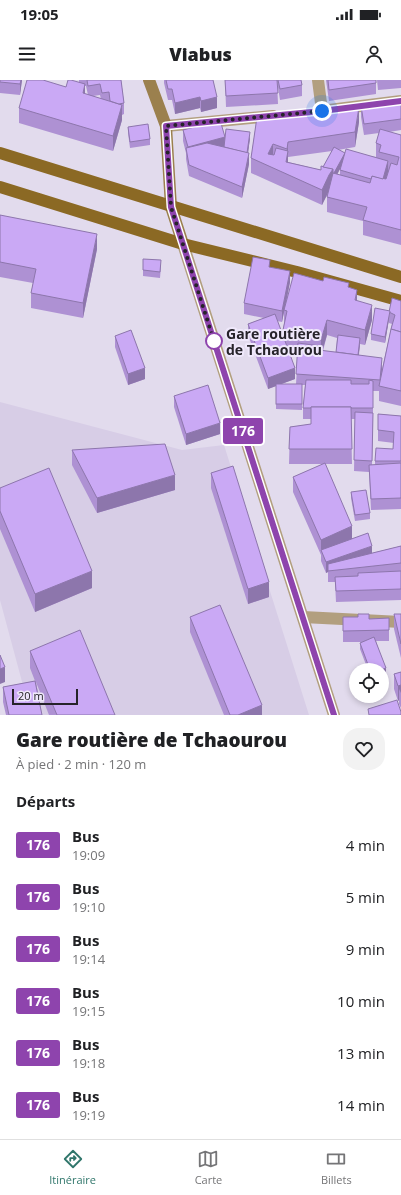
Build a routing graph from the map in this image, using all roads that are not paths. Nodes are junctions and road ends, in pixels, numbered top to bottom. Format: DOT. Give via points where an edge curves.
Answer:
graph roads {
  1 [pos="149,80"];
  2 [pos="318,80"];
  3 [pos="401,101"];
  4 [pos="322,111"];
  5 [pos="307,112"];
  6 [pos="283,115"];
  7 [pos="166,126"];
  8 [pos="0,153"];
  9 [pos="0,187"];
  10 [pos="171,207"];
  11 [pos="183,244"];
  12 [pos="401,278"];
  13 [pos="401,302"];
  14 [pos="303,617"];
  15 [pos="401,622"];
  16 [pos="334,715"];
  1 -- 7 [label="street"];
  2 -- 4 [label="street"];
  3 -- 4 [label="street"];
  4 -- 5 [label="street"];
  6 -- 7 [label="street"];
  7 -- 10 [label="street"];
  8 -- 10 [label="main road"];
  9 -- 11 [label="main road"];
  10 -- 11 [label="street"];
  10 -- 12 [label="main road"];
  11 -- 13 [label="main road" via="297,272"];
  11 -- 14 [label="street"];
  14 -- 15 [label="street"];
  14 -- 16 [label="street"];
}
